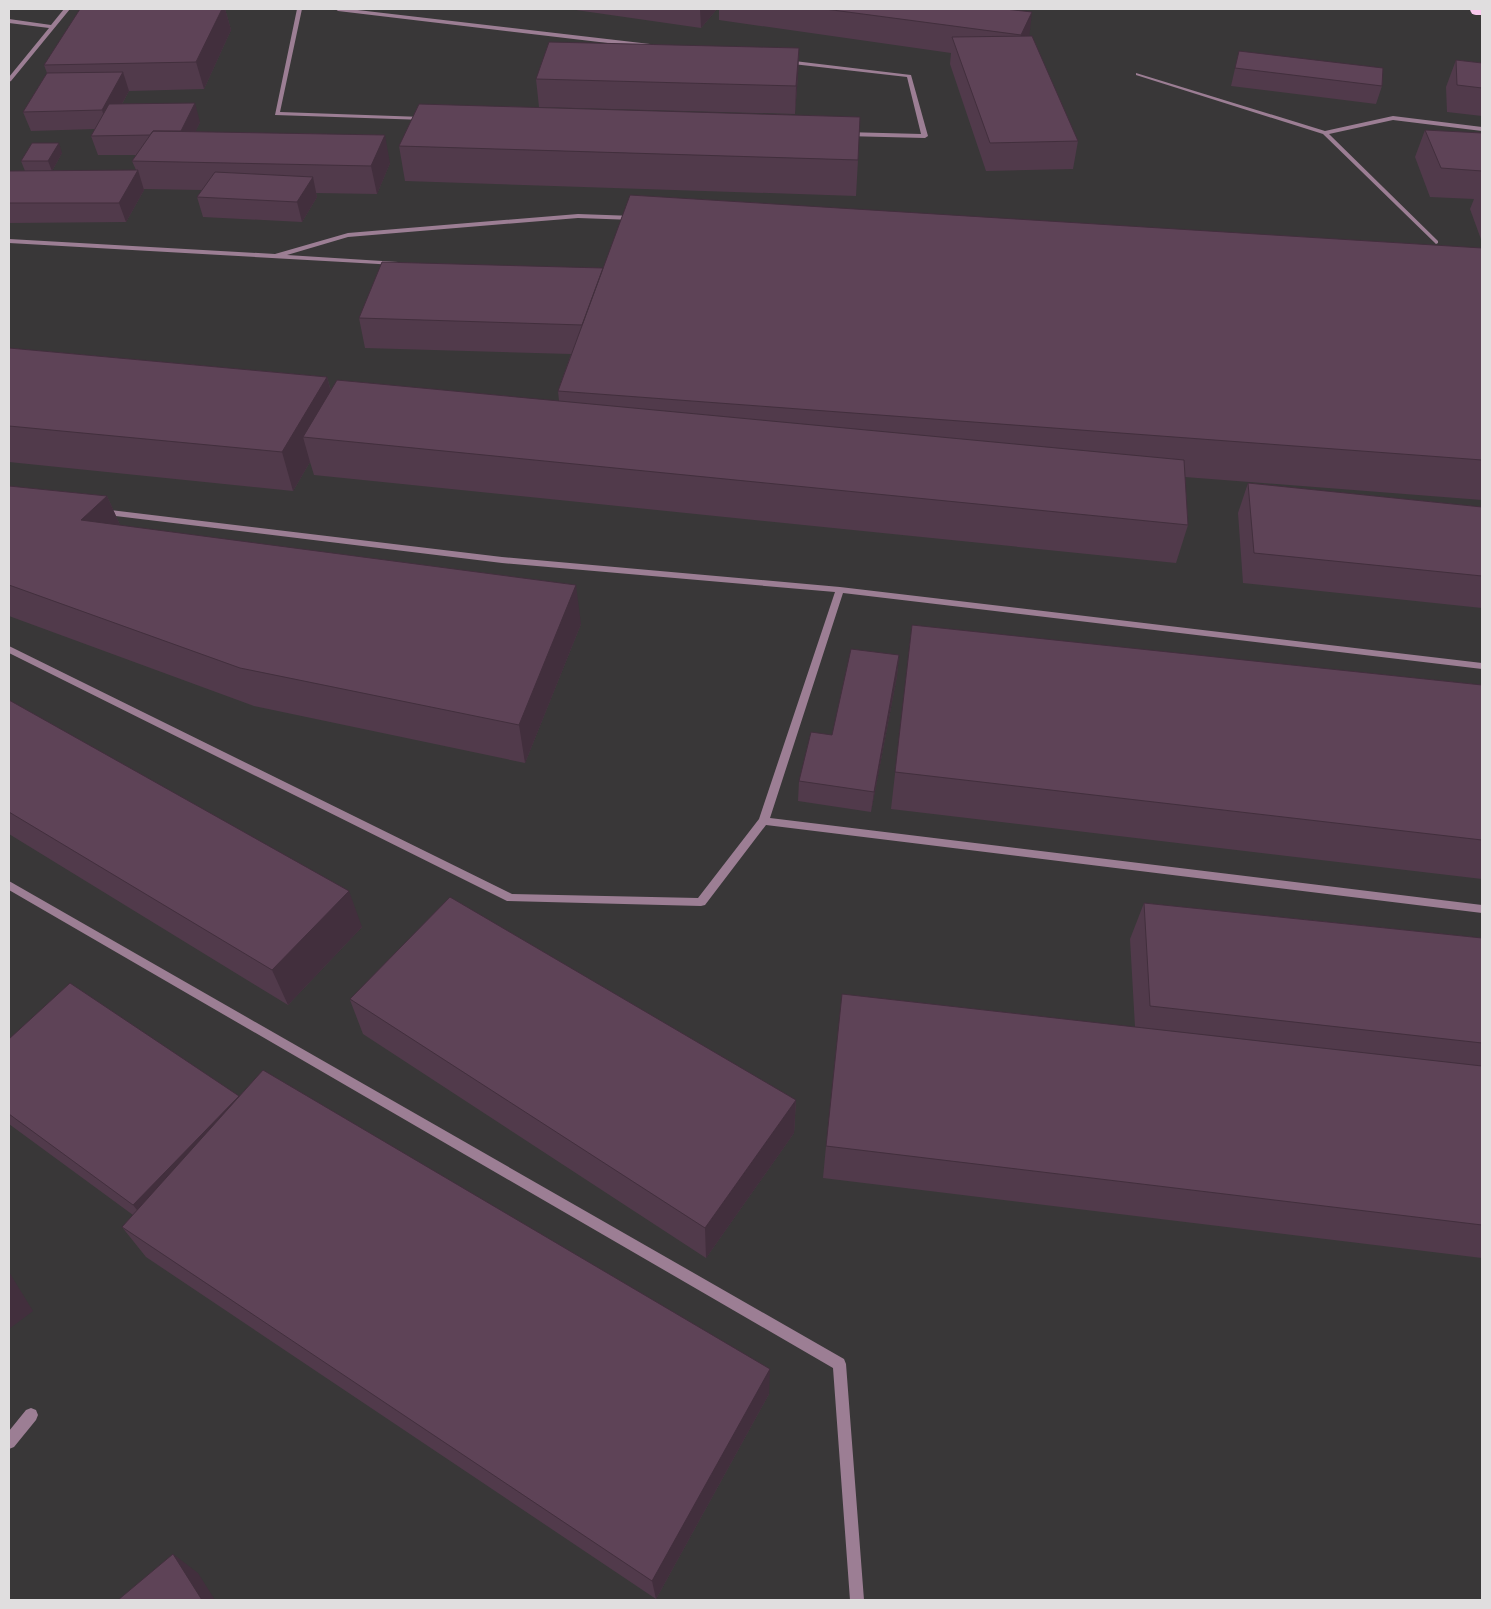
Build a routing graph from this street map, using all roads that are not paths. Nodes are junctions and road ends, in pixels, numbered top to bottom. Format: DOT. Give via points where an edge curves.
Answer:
graph roads {
  1 [pos="67,9"];
  2 [pos="298,9"];
  3 [pos="338,9"];
  4 [pos="1476,9"];
  5 [pos="1482,10"];
  6 [pos="9,21"];
  7 [pos="53,27"];
  8 [pos="653,46"];
  9 [pos="781,61"];
  10 [pos="1138,74"];
  11 [pos="9,80"];
  12 [pos="426,119"];
  13 [pos="1482,129"];
  14 [pos="835,133"];
  15 [pos="1325,133"];
  16 [pos="638,219"];
  17 [pos="9,241"];
  18 [pos="1436,242"];
  19 [pos="276,256"];
  20 [pos="402,264"];
  21 [pos="88,511"];
  22 [pos="840,590"];
  23 [pos="9,649"];
  24 [pos="1482,666"];
  25 [pos="764,821"];
  26 [pos="9,885"];
  27 [pos="1482,909"];
  28 [pos="31,1415"];
  29 [pos="9,1442"];
  30 [pos="857,1600"];
  1 -- 7 [label="lane"];
  2 -- 12 [label="lane" via="277,114"];
  3 -- 8 [label="lane"];
  4 -- 5 [label="main road"];
  6 -- 7 [label="lane"];
  7 -- 11 [label="lane"];
  9 -- 14 [label="lane" via="909,76 925,136"];
  10 -- 15 [label="lane"];
  13 -- 15 [label="lane" via="1393,118"];
  15 -- 18 [label="lane"];
  16 -- 19 [label="lane" via="578,216 348,235"];
  17 -- 19 [label="lane"];
  19 -- 20 [label="lane"];
  21 -- 22 [label="lane" via="502,560"];
  22 -- 24 [label="lane"];
  22 -- 25 [label="lane"];
  23 -- 25 [label="lane" via="511,898 701,902"];
  25 -- 27 [label="lane"];
  26 -- 30 [label="lane" via="838,1364"];
  28 -- 29 [label="lane"];
}
